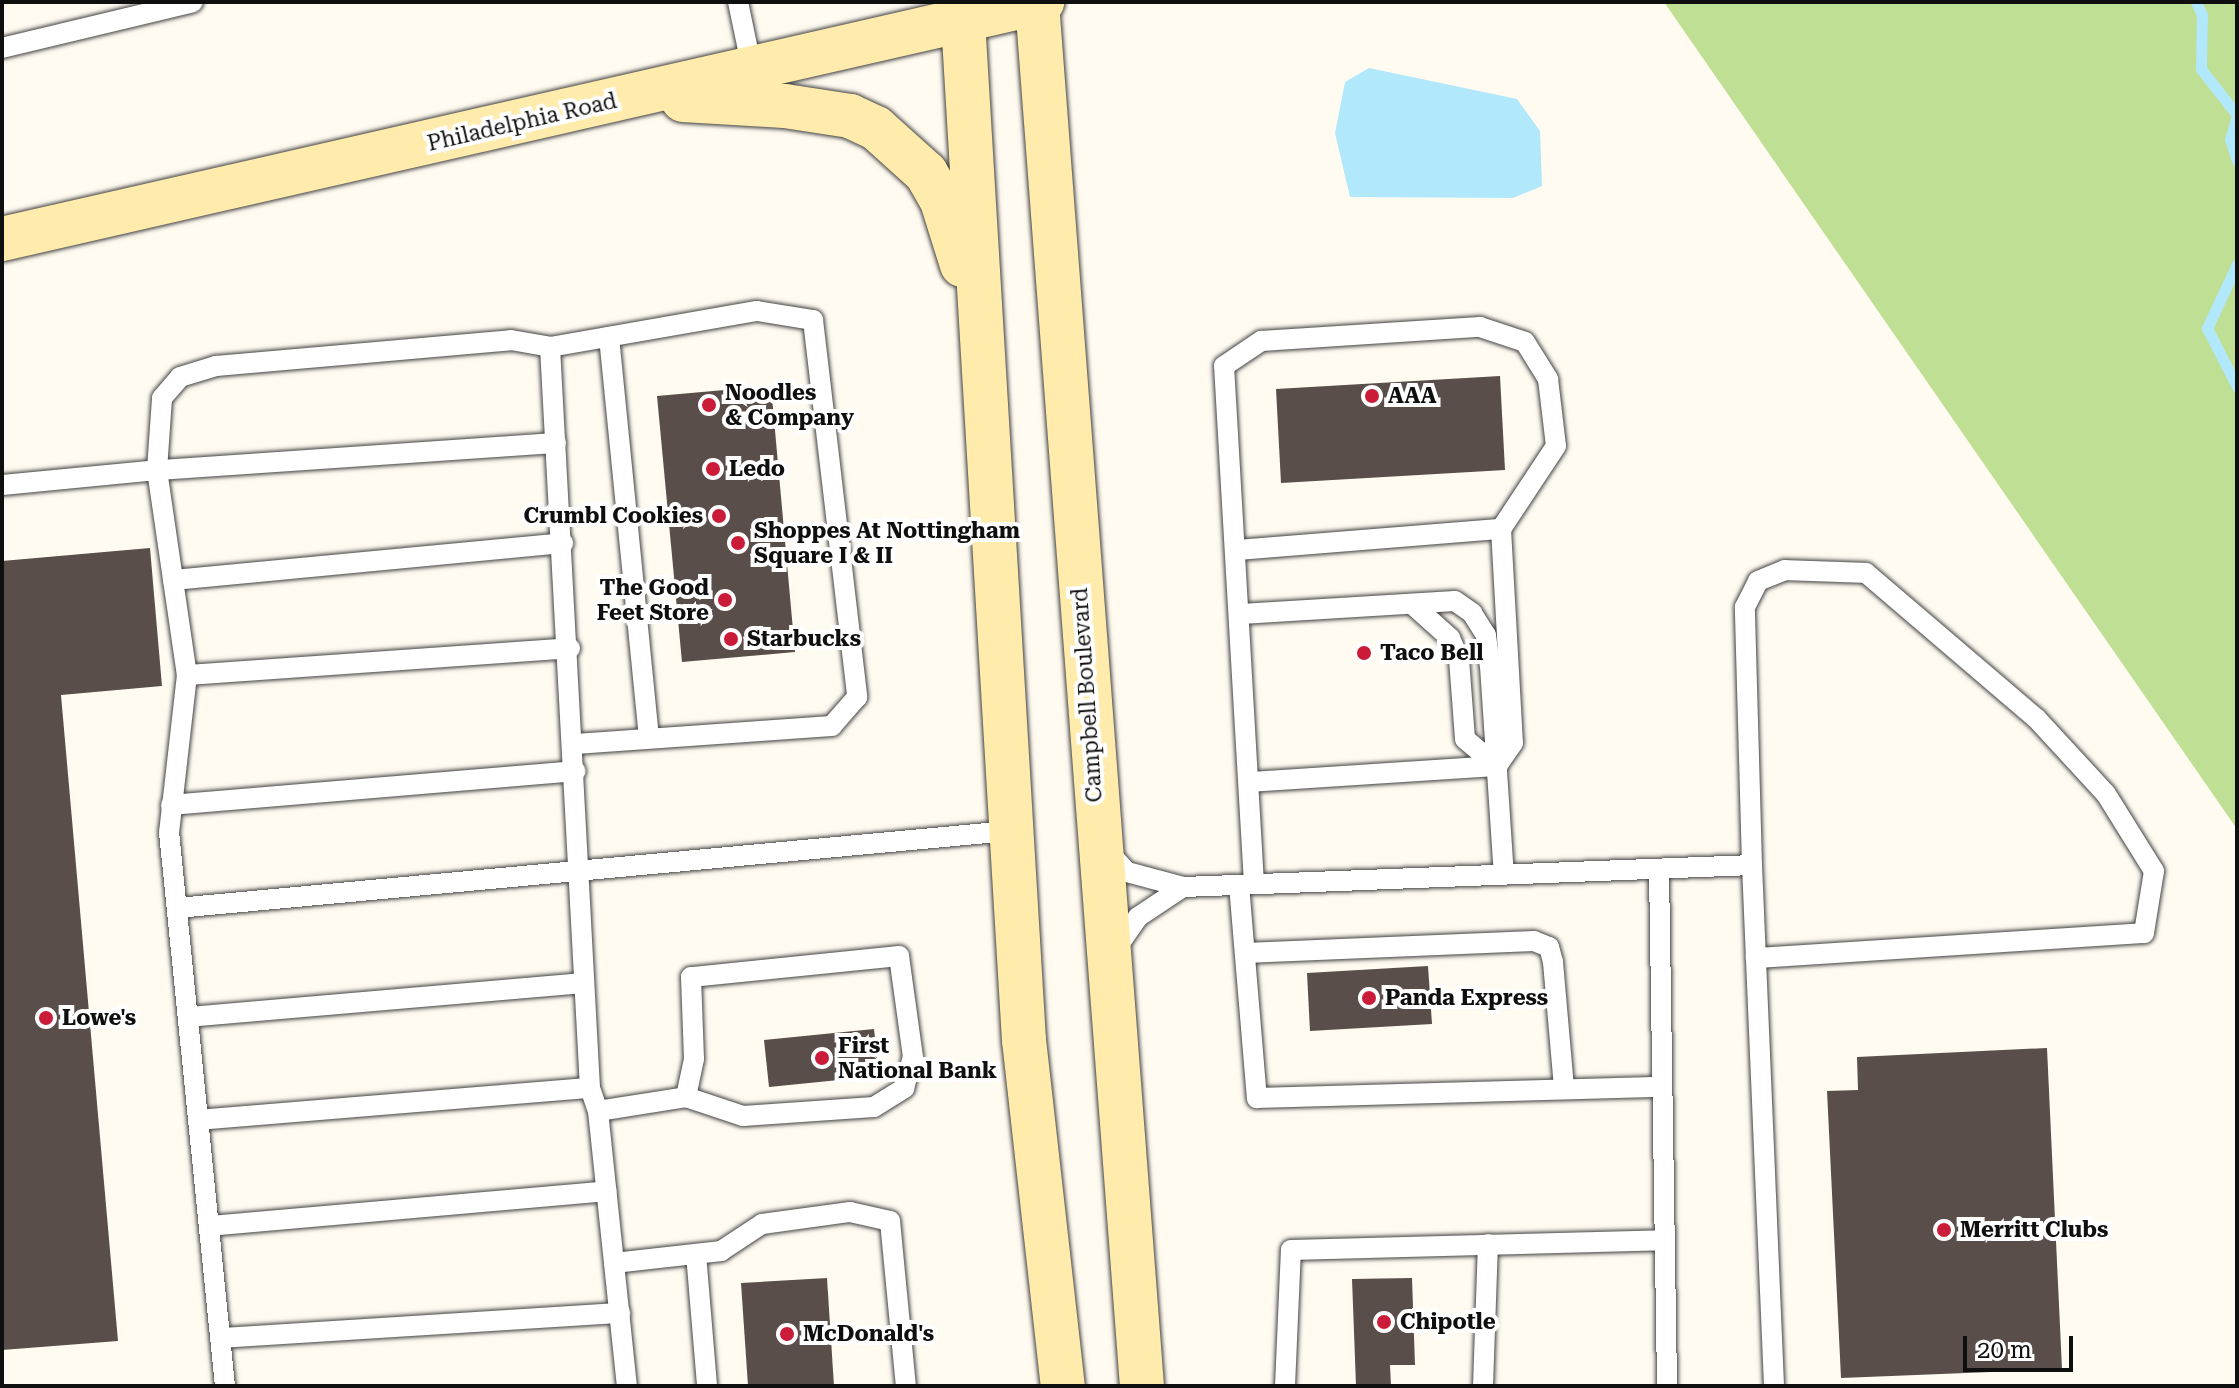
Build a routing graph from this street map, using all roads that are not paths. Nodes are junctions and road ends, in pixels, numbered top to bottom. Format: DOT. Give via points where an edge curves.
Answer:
graph roads {
  1 [pos="193,2"];
  2 [pos="738,2"];
  3 [pos="1039,2"];
  4 [pos="963,20"];
  5 [pos="2,48"];
  6 [pos="752,69"];
  7 [pos="633,97"];
  8 [pos="2,239"];
  9 [pos="609,337"];
  10 [pos="984,341"];
  11 [pos="550,347"];
  12 [pos="556,443"];
  13 [pos="157,470"];
  14 [pos="2,485"];
  15 [pos="1501,529"];
  16 [pos="563,543"];
  17 [pos="1238,550"];
  18 [pos="173,580"];
  19 [pos="1412,604"];
  20 [pos="1241,614"];
  21 [pos="570,648"];
  22 [pos="187,675"];
  23 [pos="649,738"];
  24 [pos="575,744"];
  25 [pos="1497,766"];
  26 [pos="576,771"];
  27 [pos="1250,782"];
  28 [pos="171,805"];
  29 [pos="1009,831"];
  30 [pos="1097,839"];
  31 [pos="1752,865"];
  32 [pos="1659,869"];
  33 [pos="577,870"];
  34 [pos="1504,875"];
  35 [pos="1247,885"];
  36 [pos="1183,887"];
  37 [pos="177,908"];
  38 [pos="1245,953"];
  39 [pos="1756,958"];
  40 [pos="1107,964"];
  41 [pos="583,983"];
  42 [pos="188,1017"];
  43 [pos="1661,1087"];
  44 [pos="590,1088"];
  45 [pos="1564,1089"];
  46 [pos="686,1097"];
  47 [pos="598,1111"];
  48 [pos="198,1120"];
  49 [pos="606,1191"];
  50 [pos="209,1226"];
  51 [pos="1663,1240"];
  52 [pos="1488,1244"];
  53 [pos="696,1254"];
  54 [pos="614,1263"];
  55 [pos="620,1313"];
  56 [pos="221,1338"];
  57 [pos="225,1386"];
  58 [pos="627,1386"];
  59 [pos="707,1386"];
  60 [pos="906,1386"];
  61 [pos="1063,1386"];
  62 [pos="1142,1386"];
  63 [pos="1285,1386"];
  64 [pos="1483,1386"];
  65 [pos="1667,1386"];
  66 [pos="1774,1386"];
  1 -- 5 [label="lane"];
  2 -- 6 [label="lane"];
  3 -- 4 [label="main road, Philadelphia Road"];
  3 -- 30 [label="main road, Campbell Boulevard"];
  4 -- 6 [label="main road, Philadelphia Road"];
  4 -- 10 [label="main road"];
  6 -- 7 [label="main road, Philadelphia Road"];
  7 -- 8 [label="main road, Philadelphia Road"];
  7 -- 10 [label="main road" via="785,106 850,116 876,128 926,173 942,201"];
  9 -- 11 [label="lane"];
  9 -- 23 [label="lane"];
  9 -- 23 [label="lane" via="757,311 813,320 857,697 832,726"];
  10 -- 29 [label="main road"];
  11 -- 12 [label="lane"];
  11 -- 13 [label="lane" via="511,340 216,366 180,377 162,398"];
  12 -- 13 [label="lane"];
  12 -- 16 [label="lane"];
  13 -- 14 [label="lane"];
  13 -- 18 [label="lane"];
  15 -- 17 [label="lane"];
  15 -- 17 [label="lane" via="1556,446 1548,379 1525,342 1480,327 1261,341 1224,366"];
  15 -- 25 [label="lane" via="1513,743"];
  16 -- 18 [label="lane"];
  16 -- 21 [label="lane"];
  17 -- 20 [label="lane"];
  18 -- 22 [label="lane"];
  19 -- 20 [label="lane"];
  19 -- 25 [label="lane" via="1450,638 1459,659 1465,739"];
  19 -- 25 [label="lane" via="1455,601 1486,635"];
  20 -- 27 [label="lane"];
  21 -- 22 [label="lane"];
  21 -- 24 [label="lane"];
  22 -- 28 [label="lane"];
  23 -- 24 [label="lane"];
  24 -- 26 [label="lane"];
  25 -- 27 [label="lane"];
  25 -- 34 [label="lane"];
  26 -- 28 [label="lane"];
  26 -- 33 [label="lane"];
  27 -- 35 [label="lane"];
  28 -- 37 [label="lane"];
  29 -- 33 [label="lane"];
  29 -- 61 [label="main road" via="1024,1040"];
  30 -- 36 [label="lane" via="1127,872"];
  30 -- 40 [label="main road, Campbell Boulevard"];
  31 -- 32 [label="lane"];
  31 -- 39 [label="lane"];
  31 -- 39 [label="lane" via="1745,607 1758,581 1785,570 1866,573 2036,718 2106,794 2154,871 2144,933"];
  32 -- 34 [label="lane"];
  32 -- 43 [label="lane"];
  33 -- 37 [label="lane"];
  33 -- 41 [label="lane"];
  34 -- 35 [label="lane"];
  35 -- 36 [label="lane"];
  35 -- 38 [label="lane"];
  36 -- 40 [label="lane" via="1138,917"];
  37 -- 42 [label="lane"];
  38 -- 45 [label="lane" via="1534,941 1549,947"];
  38 -- 45 [label="lane" via="1257,1098"];
  39 -- 66 [label="lane"];
  40 -- 62 [label="main road, Campbell Boulevard"];
  41 -- 42 [label="lane"];
  41 -- 44 [label="lane"];
  42 -- 48 [label="lane"];
  43 -- 45 [label="lane"];
  43 -- 51 [label="lane"];
  44 -- 47 [label="lane"];
  44 -- 48 [label="lane"];
  46 -- 46 [label="lane" via="743,1116 874,1107 904,1088 913,1057 899,956 691,977 694,1059"];
  46 -- 47 [label="lane"];
  47 -- 49 [label="lane"];
  48 -- 50 [label="lane"];
  49 -- 50 [label="lane"];
  49 -- 54 [label="lane"];
  50 -- 56 [label="lane"];
  51 -- 52 [label="lane"];
  51 -- 65 [label="lane"];
  52 -- 63 [label="lane" via="1291,1250"];
  52 -- 64 [label="lane"];
  53 -- 54 [label="lane"];
  53 -- 59 [label="lane"];
  53 -- 60 [label="lane" via="721,1251 762,1224 850,1212 890,1221"];
  54 -- 55 [label="lane"];
  55 -- 56 [label="lane"];
  55 -- 58 [label="lane"];
  56 -- 57 [label="lane"];
}
